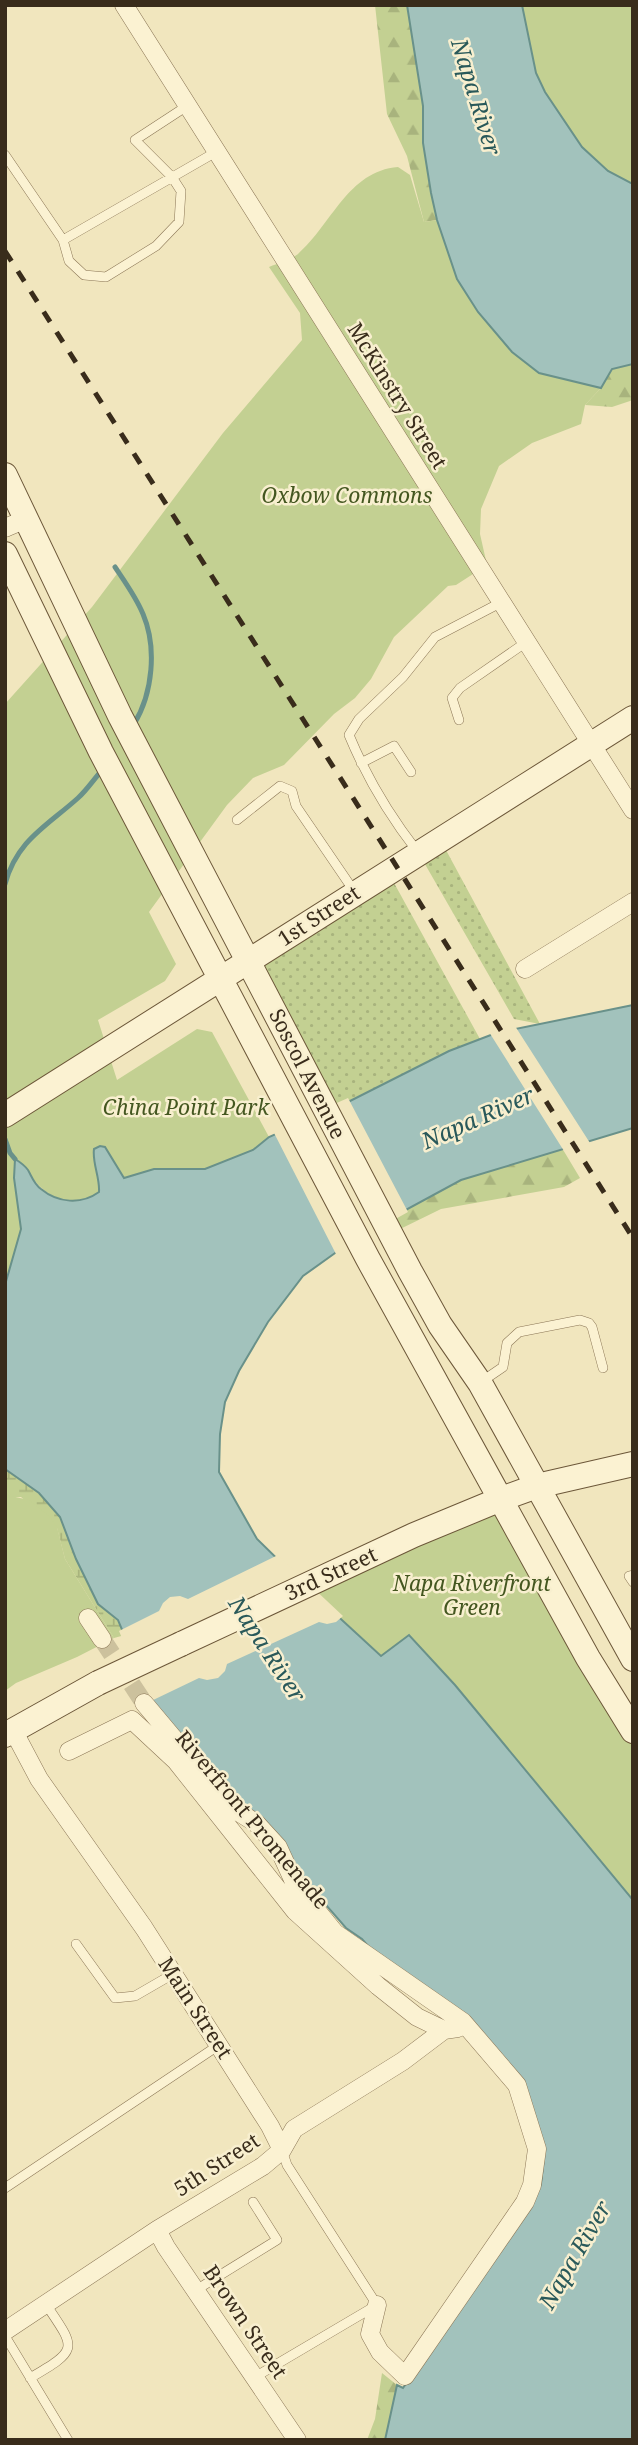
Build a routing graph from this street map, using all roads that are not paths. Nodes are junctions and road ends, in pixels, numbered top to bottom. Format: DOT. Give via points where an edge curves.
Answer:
graph roads {
  1 [pos="124,5"];
  2 [pos="187,106"];
  3 [pos="216,152"];
  4 [pos="5,155"];
  5 [pos="172,177"];
  6 [pos="62,240"];
  7 [pos="5,475"];
  8 [pos="15,524"];
  9 [pos="5,554"];
  10 [pos="500,603"];
  11 [pos="526,643"];
  12 [pos="633,718"];
  13 [pos="459,720"];
  14 [pos="590,744"];
  15 [pos="361,764"];
  16 [pos="411,772"];
  17 [pos="633,810"];
  18 [pos="237,820"];
  19 [pos="418,852"];
  20 [pos="355,893"];
  21 [pos="633,902"];
  22 [pos="248,961"];
  23 [pos="524,968"];
  24 [pos="220,979"];
  25 [pos="5,1115"];
  26 [pos="603,1368"];
  27 [pos="480,1383"];
  28 [pos="633,1464"];
  29 [pos="537,1486"];
  30 [pos="501,1499"];
  31 [pos="633,1575"];
  32 [pos="633,1582"];
  33 [pos="88,1618"];
  34 [pos="102,1639"];
  35 [pos="633,1659"];
  36 [pos="144,1703"];
  37 [pos="8,1727"];
  38 [pos="633,1731"];
  39 [pos="69,1751"];
  40 [pos="76,1944"];
  41 [pos="173,1974"];
  42 [pos="463,2022"];
  43 [pos="444,2030"];
  44 [pos="219,2045"];
  45 [pos="282,2150"];
  46 [pos="5,2188"];
  47 [pos="253,2202"];
  48 [pos="157,2230"];
  49 [pos="196,2290"];
  50 [pos="45,2303"];
  51 [pos="377,2305"];
  52 [pos="5,2333"];
  53 [pos="255,2377"];
  54 [pos="30,2378"];
  55 [pos="68,2440"];
  56 [pos="298,2440"];
  1 -- 2 [label="street, McKinstry Street"];
  2 -- 3 [label="street, McKinstry Street"];
  2 -- 5 [label="lane" via="135,140"];
  3 -- 5 [label="lane"];
  3 -- 10 [label="street, McKinstry Street"];
  4 -- 6 [label="lane"];
  5 -- 6 [label="lane"];
  5 -- 6 [label="lane" via="181,191 179,222 156,246 106,278 84,275 69,261"];
  7 -- 8 [label="main road, Soscol Avenue"];
  8 -- 22 [label="main road, Soscol Avenue" via="59,591"];
  9 -- 24 [label="main road, Soscol Avenue" via="101,752"];
  10 -- 11 [label="street, McKinstry Street"];
  10 -- 15 [label="lane" via="435,637 359,719 349,735"];
  11 -- 13 [label="lane" via="460,688 452,698"];
  11 -- 14 [label="street, McKinstry Street"];
  12 -- 14 [label="main road, 1st Street"];
  14 -- 17 [label="street, McKinstry Street"];
  14 -- 19 [label="main road, 1st Street"];
  15 -- 16 [label="lane" via="394,746"];
  15 -- 19 [label="lane"];
  18 -- 20 [label="lane" via="280,786 292,791 296,806"];
  19 -- 20 [label="main road, 1st Street"];
  20 -- 22 [label="main road, 1st Street"];
  21 -- 23 [label="street"];
  22 -- 24 [label="main road, 1st Street"];
  22 -- 27 [label="main road, Soscol Avenue" via="440,1325"];
  24 -- 25 [label="main road, 1st Street"];
  24 -- 30 [label="main road, Soscol Avenue"];
  26 -- 27 [label="lane" via="592,1327 580,1320 519,1332 507,1343 503,1367"];
  27 -- 29 [label="main road, Soscol Avenue"];
  28 -- 29 [label="main road, 3rd Street"];
  29 -- 30 [label="main road, 3rd Street"];
  29 -- 35 [label="main road, Soscol Avenue"];
  30 -- 37 [label="main road, 3rd Street, bridge" via="414,1535"];
  30 -- 38 [label="main road, Soscol Avenue"];
  31 -- 32 [label="lane" via="629,1576"];
  33 -- 34 [label="street"];
  36 -- 42 [label="street, Riverfront Promenade" via="232,1808 256,1823 278,1847 295,1884 335,1933"];
  37 -- 41 [label="street, Main Street"];
  39 -- 43 [label="street, Riverfront Promenade" via="132,1720 176,1761 295,1910 416,2017"];
  40 -- 41 [label="lane" via="115,1998 135,1996"];
  41 -- 44 [label="street, Main Street"];
  42 -- 43 [label="street" via="458,2028"];
  42 -- 51 [label="street, Riverfront Promenade" via="517,2085 537,2149 533,2185 405,2376 380,2352 370,2334"];
  43 -- 45 [label="street, 5th Street" via="294,2129"];
  44 -- 45 [label="street, Main Street"];
  44 -- 46 [label="lane"];
  45 -- 48 [label="street, 5th Street"];
  45 -- 51 [label="lane, Main Street" via="287,2165"];
  47 -- 49 [label="lane" via="277,2240"];
  48 -- 49 [label="street, Brown Street"];
  48 -- 50 [label="street, 5th Street"];
  49 -- 53 [label="street, Brown Street"];
  50 -- 52 [label="street, 5th Street"];
  50 -- 54 [label="lane" via="67,2335 69,2347 63,2358"];
  51 -- 53 [label="lane"];
  52 -- 54 [label="lane"];
  53 -- 56 [label="street, Brown Street"];
  54 -- 55 [label="lane"];
}
